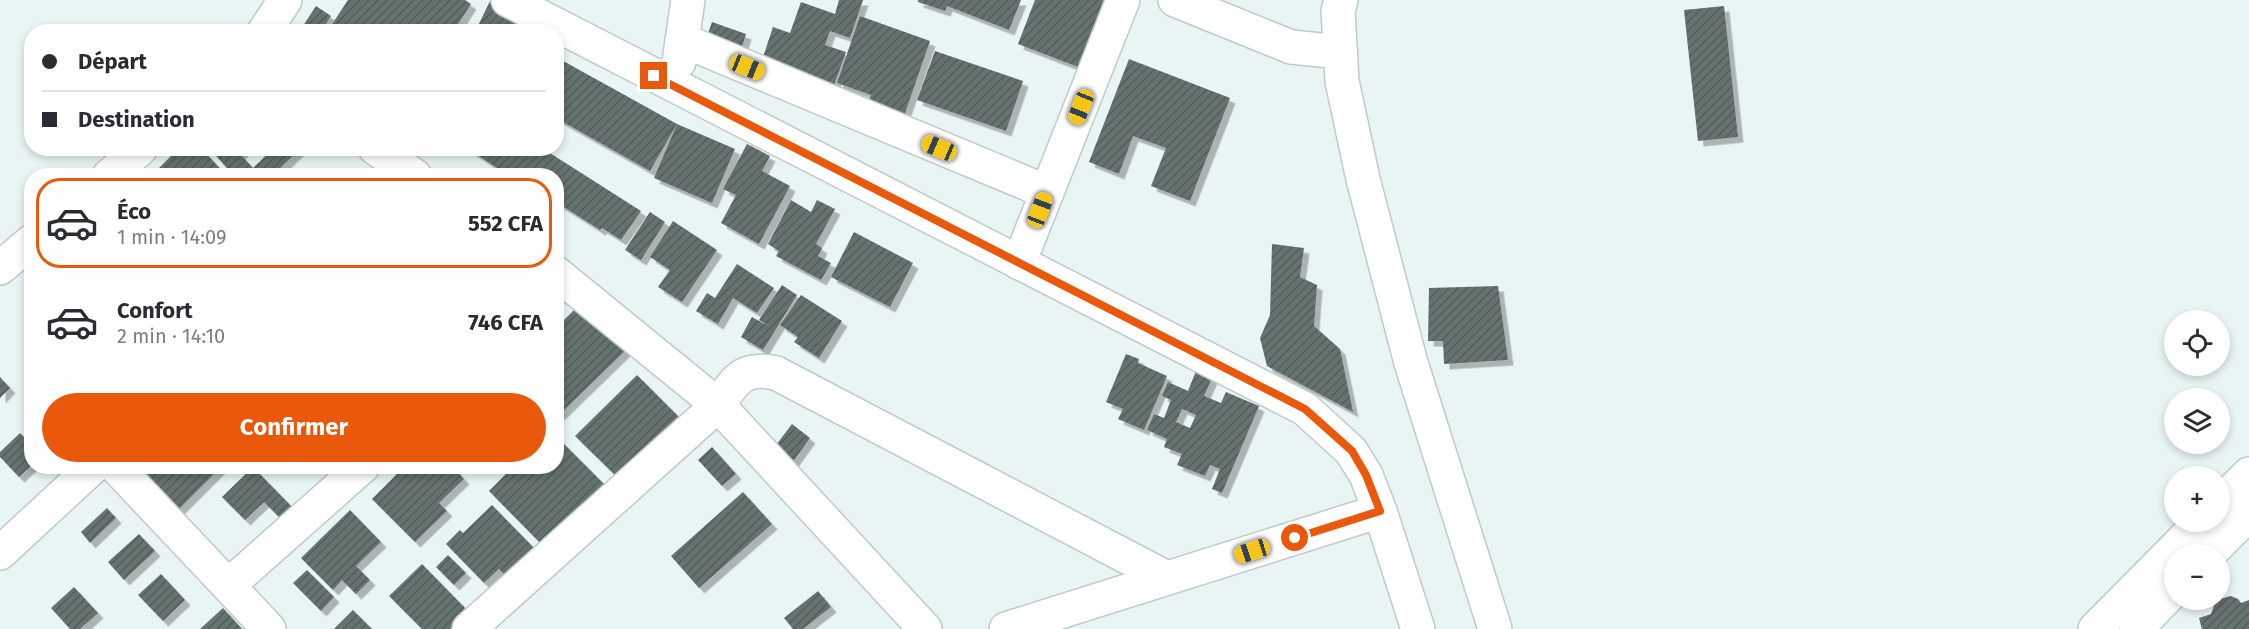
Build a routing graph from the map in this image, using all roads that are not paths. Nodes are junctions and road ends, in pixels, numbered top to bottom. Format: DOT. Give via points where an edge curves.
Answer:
graph roads {
  1 [pos="285,0"];
  2 [pos="508,0"];
  3 [pos="1123,0"];
  4 [pos="1175,0"];
  5 [pos="1341,0"];
  6 [pos="684,1"];
  7 [pos="269,24"];
  8 [pos="554,24"];
  9 [pos="564,29"];
  10 [pos="682,40"];
  11 [pos="1340,52"];
  12 [pos="675,87"];
  13 [pos="132,156"];
  14 [pos="386,156"];
  15 [pos="118,168"];
  16 [pos="403,168"];
  17 [pos="1047,192"];
  18 [pos="24,248"];
  19 [pos="1019,263"];
  20 [pos="0,268"];
  21 [pos="564,286"];
  22 [pos="718,405"];
  23 [pos="85,474"];
  24 [pos="123,474"];
  25 [pos="354,474"];
  26 [pos="2249,474"];
  27 [pos="2230,493"];
  28 [pos="1380,511"];
  29 [pos="2249,514"];
  30 [pos="2191,532"];
  31 [pos="2219,544"];
  32 [pos="0,553"];
  33 [pos="1167,578"];
  34 [pos="229,585"];
  35 [pos="2164,600"];
  36 [pos="269,629"];
  37 [pos="469,629"];
  38 [pos="925,629"];
  39 [pos="1006,629"];
  40 [pos="1418,629"];
  41 [pos="1495,629"];
  42 [pos="2095,629"];
  43 [pos="2136,629"];
  1 -- 7 [label="street"];
  2 -- 8 [label="street"];
  3 -- 17 [label="street"];
  4 -- 11 [label="street" via="1291,47"];
  5 -- 11 [label="street"];
  6 -- 10 [label="street"];
  9 -- 12 [label="street"];
  10 -- 12 [label="street"];
  10 -- 17 [label="street"];
  11 -- 41 [label="street" via="1342,81 1363,179 1411,363"];
  12 -- 19 [label="street"];
  13 -- 15 [label="street"];
  14 -- 16 [label="street"];
  17 -- 19 [label="street"];
  18 -- 20 [label="street"];
  19 -- 28 [label="street" via="1305,409 1352,451"];
  21 -- 22 [label="street"];
  22 -- 33 [label="street" via="745,373 776,373"];
  22 -- 37 [label="street"];
  22 -- 38 [label="street"];
  23 -- 32 [label="street"];
  24 -- 34 [label="street"];
  25 -- 34 [label="street"];
  26 -- 27 [label="street"];
  28 -- 33 [label="street"];
  28 -- 40 [label="street"];
  29 -- 31 [label="street"];
  30 -- 42 [label="street"];
  33 -- 39 [label="street"];
  34 -- 36 [label="street"];
  35 -- 43 [label="street"];
}
